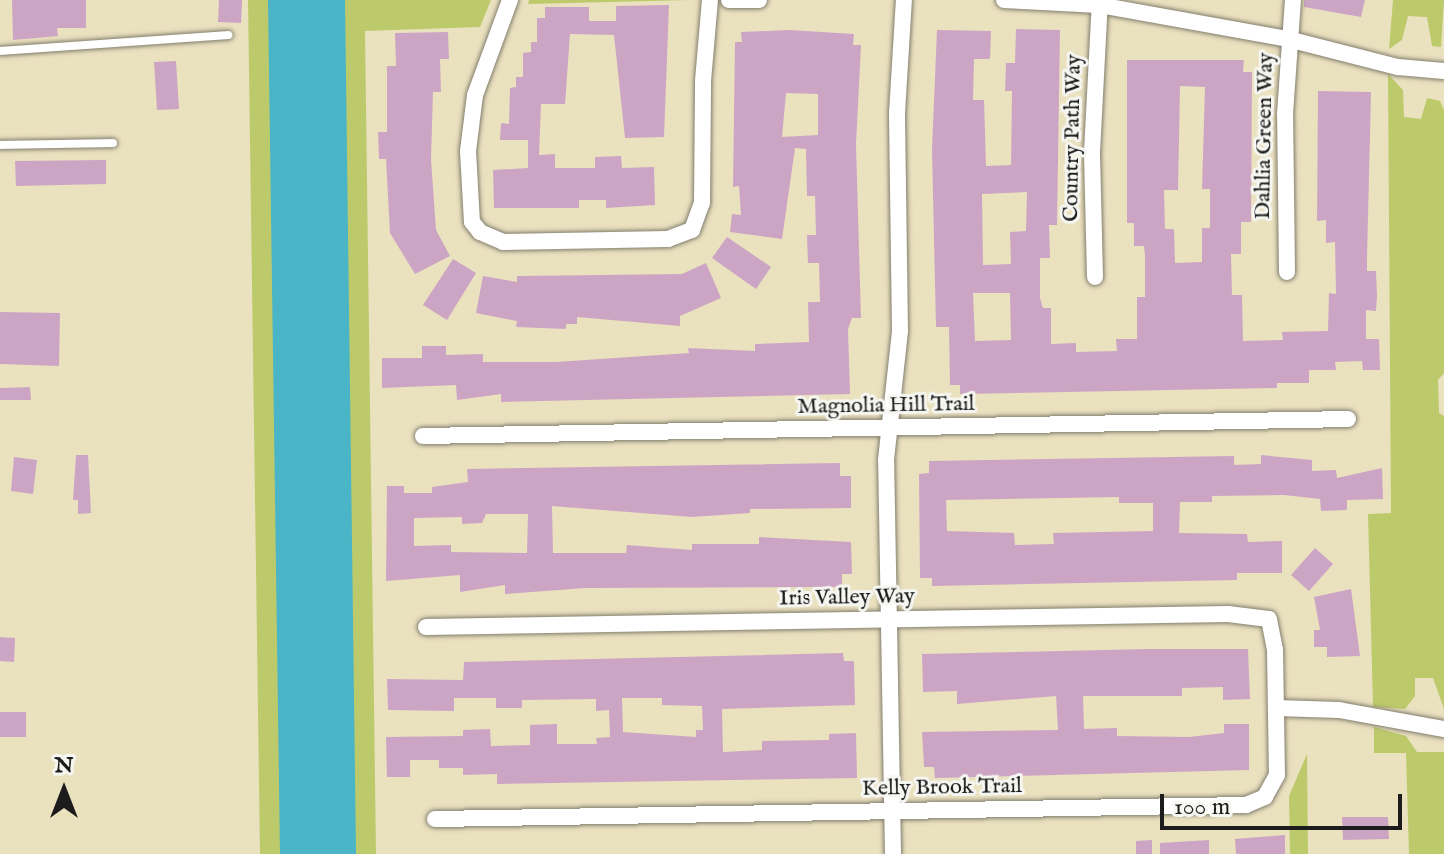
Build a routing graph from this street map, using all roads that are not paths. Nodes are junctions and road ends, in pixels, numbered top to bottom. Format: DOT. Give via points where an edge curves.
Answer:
graph roads {
  1 [pos="510,0"];
  2 [pos="710,0"];
  3 [pos="729,0"];
  4 [pos="759,0"];
  5 [pos="904,0"];
  6 [pos="1004,0"];
  7 [pos="1293,0"];
  8 [pos="1100,2"];
  9 [pos="228,35"];
  10 [pos="1288,39"];
  11 [pos="0,51"];
  12 [pos="1444,71"];
  13 [pos="113,143"];
  14 [pos="0,145"];
  15 [pos="1287,272"];
  16 [pos="1095,277"];
  17 [pos="1348,419"];
  18 [pos="888,428"];
  19 [pos="423,436"];
  20 [pos="889,619"];
  21 [pos="1269,619"];
  22 [pos="426,627"];
  23 [pos="1276,708"];
  24 [pos="1444,729"];
  25 [pos="892,811"];
  26 [pos="435,819"];
  27 [pos="893,854"];
  1 -- 2 [label="street" via="469,124 469,209 480,232 503,242 668,239 692,230 702,203"];
  3 -- 4 [label="street"];
  5 -- 18 [label="street" via="897,113 900,331"];
  6 -- 8 [label="street"];
  7 -- 10 [label="street, Dahlia Green Way"];
  8 -- 10 [label="street"];
  8 -- 16 [label="street, Country Path Way" via="1092,152"];
  9 -- 11 [label="lane"];
  10 -- 12 [label="street" via="1398,67"];
  10 -- 15 [label="street, Dahlia Green Way"];
  13 -- 14 [label="lane"];
  17 -- 18 [label="street, Magnolia Hill Trail"];
  18 -- 19 [label="street, Magnolia Hill Trail"];
  18 -- 20 [label="street"];
  20 -- 21 [label="street, Iris Valley Way" via="1228,614"];
  20 -- 22 [label="street, Iris Valley Way"];
  20 -- 25 [label="street"];
  21 -- 23 [label="street, Kelly Brook Trail"];
  23 -- 24 [label="street" via="1339,710"];
  23 -- 25 [label="street, Kelly Brook Trail" via="1277,775 1265,797 1246,805"];
  25 -- 26 [label="street, Kelly Brook Trail"];
  25 -- 27 [label="street"];
}
